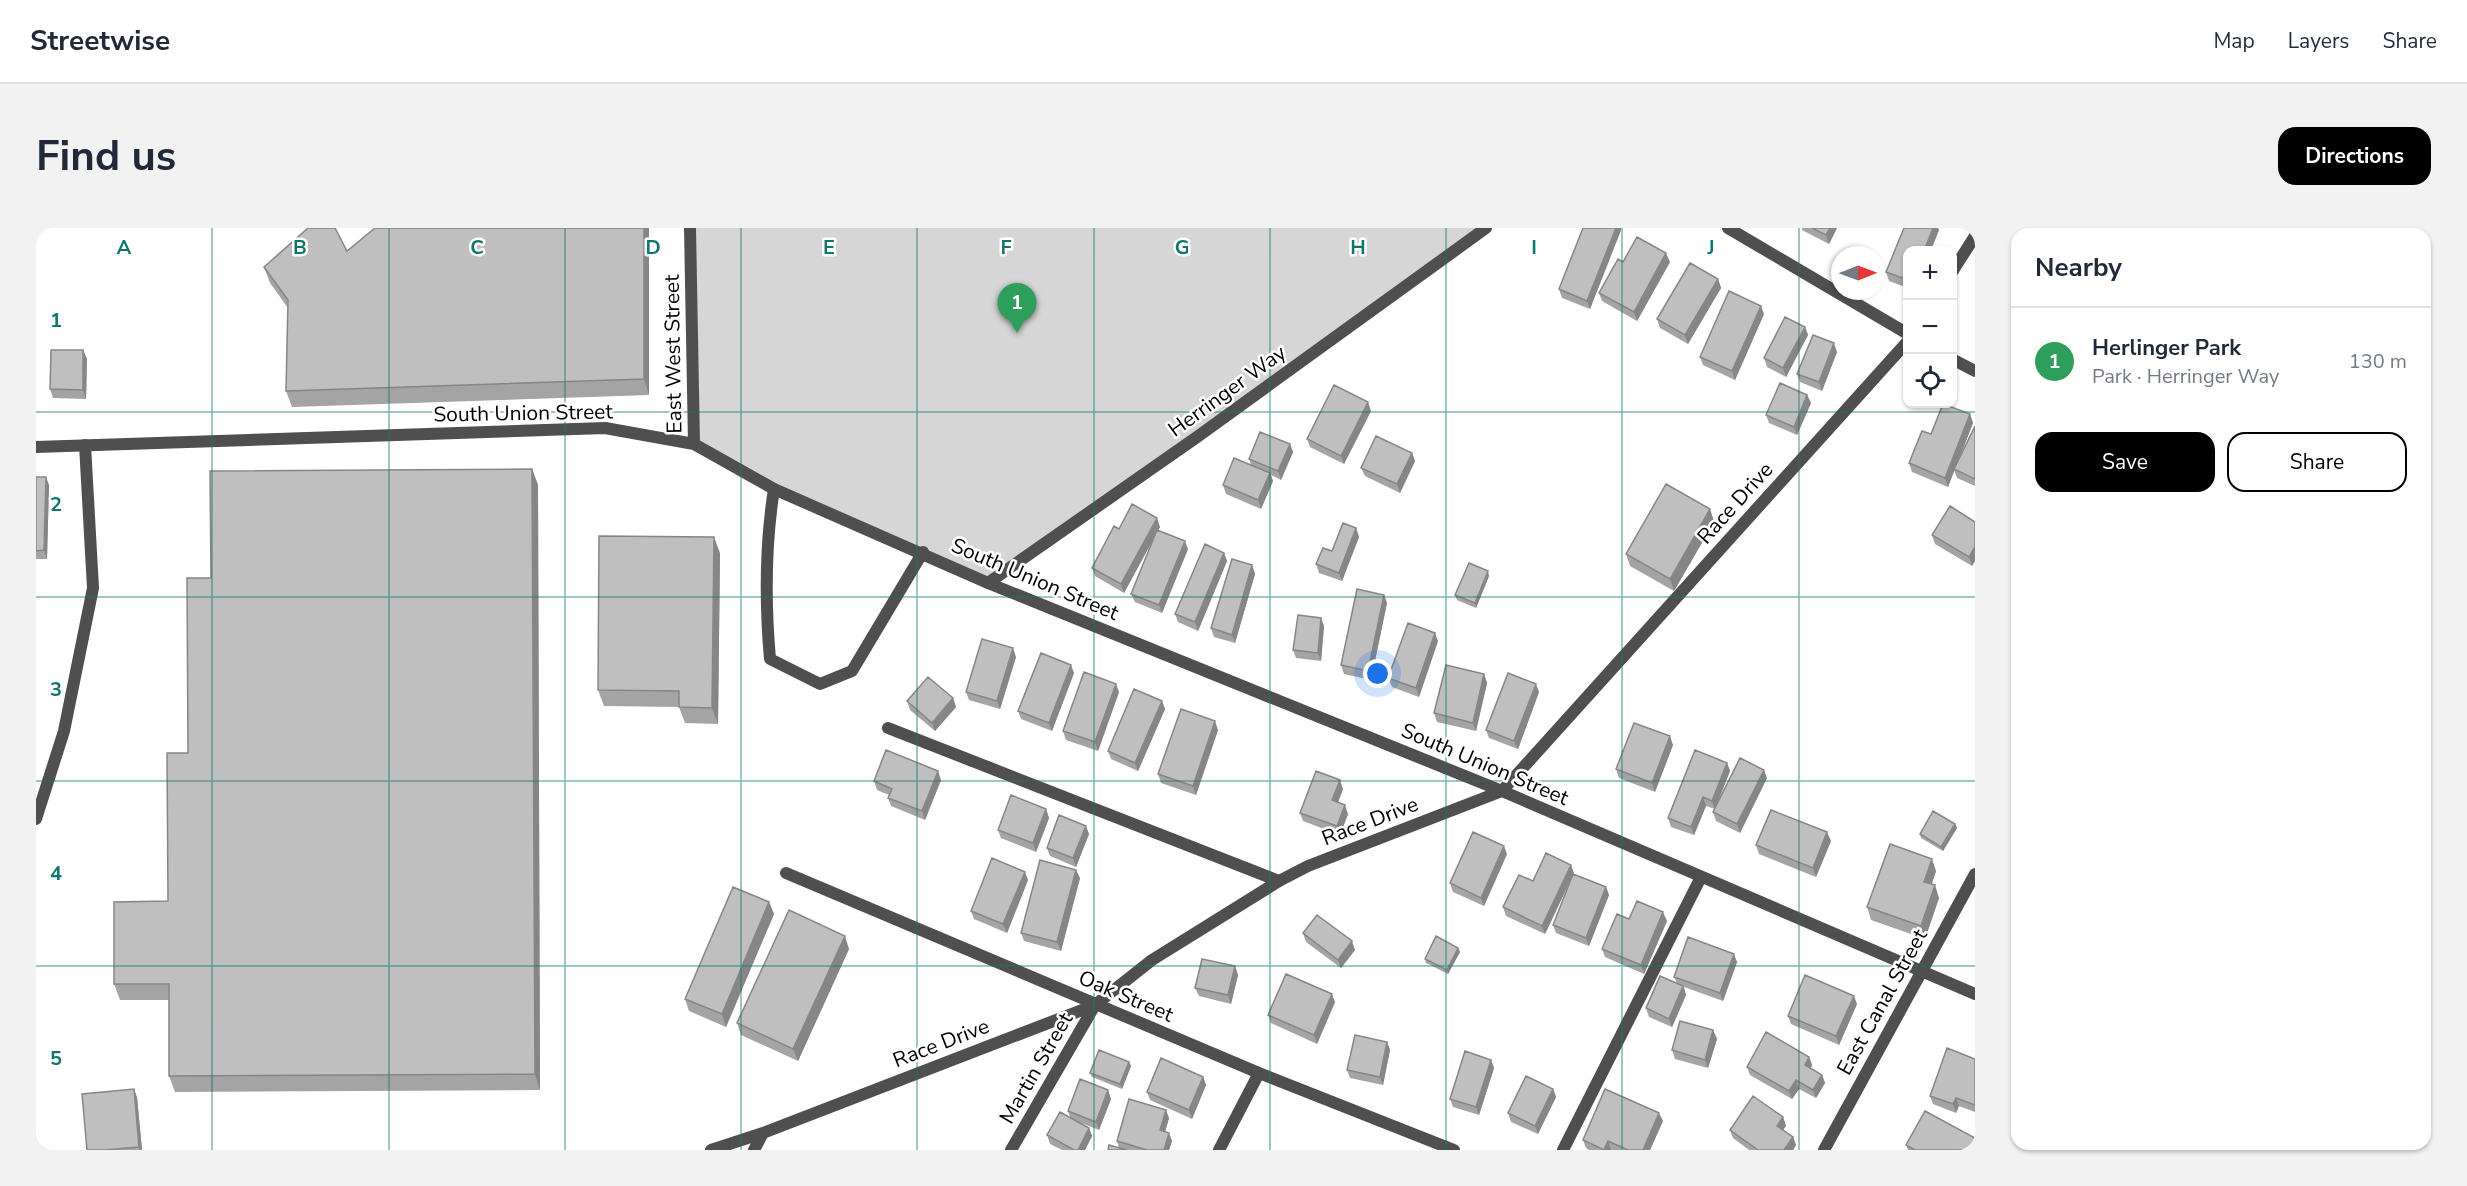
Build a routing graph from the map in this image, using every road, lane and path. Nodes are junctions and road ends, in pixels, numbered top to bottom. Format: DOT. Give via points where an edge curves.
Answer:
graph roads {
  1 [pos="690,228"];
  2 [pos="1486,228"];
  3 [pos="1728,228"];
  4 [pos="1975,236"];
  5 [pos="1957,265"];
  6 [pos="1903,331"];
  7 [pos="1903,347"];
  8 [pos="1957,361"];
  9 [pos="1975,371"];
  10 [pos="694,444"];
  11 [pos="85,445"];
  12 [pos="36,447"];
  13 [pos="774,489"];
  14 [pos="922,552"];
  15 [pos="988,583"];
  16 [pos="888,728"];
  17 [pos="1502,791"];
  18 [pos="36,819"];
  19 [pos="786,873"];
  20 [pos="1975,874"];
  21 [pos="1701,877"];
  22 [pos="1279,881"];
  23 [pos="1920,971"];
  24 [pos="1975,994"];
  25 [pos="1095,1005"];
  26 [pos="1259,1073"];
  27 [pos="763,1133"];
  28 [pos="711,1150"];
  29 [pos="754,1150"];
  30 [pos="1011,1150"];
  31 [pos="1219,1150"];
  32 [pos="1454,1150"];
  33 [pos="1563,1150"];
  34 [pos="1824,1150"];
  1 -- 10 [label="street, East West Street"];
  2 -- 15 [label="street, Herringer Way"];
  3 -- 6 [label="street"];
  4 -- 5 [label="street"];
  7 -- 17 [label="street, Race Drive"];
  8 -- 9 [label="street"];
  10 -- 11 [label="street, South Union Street" via="605,428"];
  10 -- 13 [label="street, South Union Street"];
  11 -- 12 [label="street, South Union Street"];
  11 -- 18 [label="street" via="93,588 64,731"];
  13 -- 14 [label="street, South Union Street"];
  13 -- 14 [label="street" via="768,531 766,611 770,659 820,684 852,671"];
  14 -- 15 [label="street, South Union Street"];
  15 -- 17 [label="street, South Union Street"];
  16 -- 22 [label="street"];
  17 -- 21 [label="street, South Union Street"];
  17 -- 22 [label="street, Race Drive" via="1308,866"];
  19 -- 25 [label="street, Oak Street"];
  20 -- 23 [label="street, East Canal Street"];
  21 -- 23 [label="street, South Union Street"];
  21 -- 33 [label="street"];
  22 -- 25 [label="street, Race Drive" via="1152,960"];
  23 -- 24 [label="street, South Union Street"];
  23 -- 34 [label="street, East Canal Street"];
  25 -- 26 [label="street, Oak Street"];
  25 -- 27 [label="street, Race Drive"];
  25 -- 30 [label="street, Martin Street"];
  26 -- 31 [label="street"];
  26 -- 32 [label="street, Oak Street"];
  27 -- 28 [label="street, Race Drive"];
  27 -- 29 [label="street"];
}
